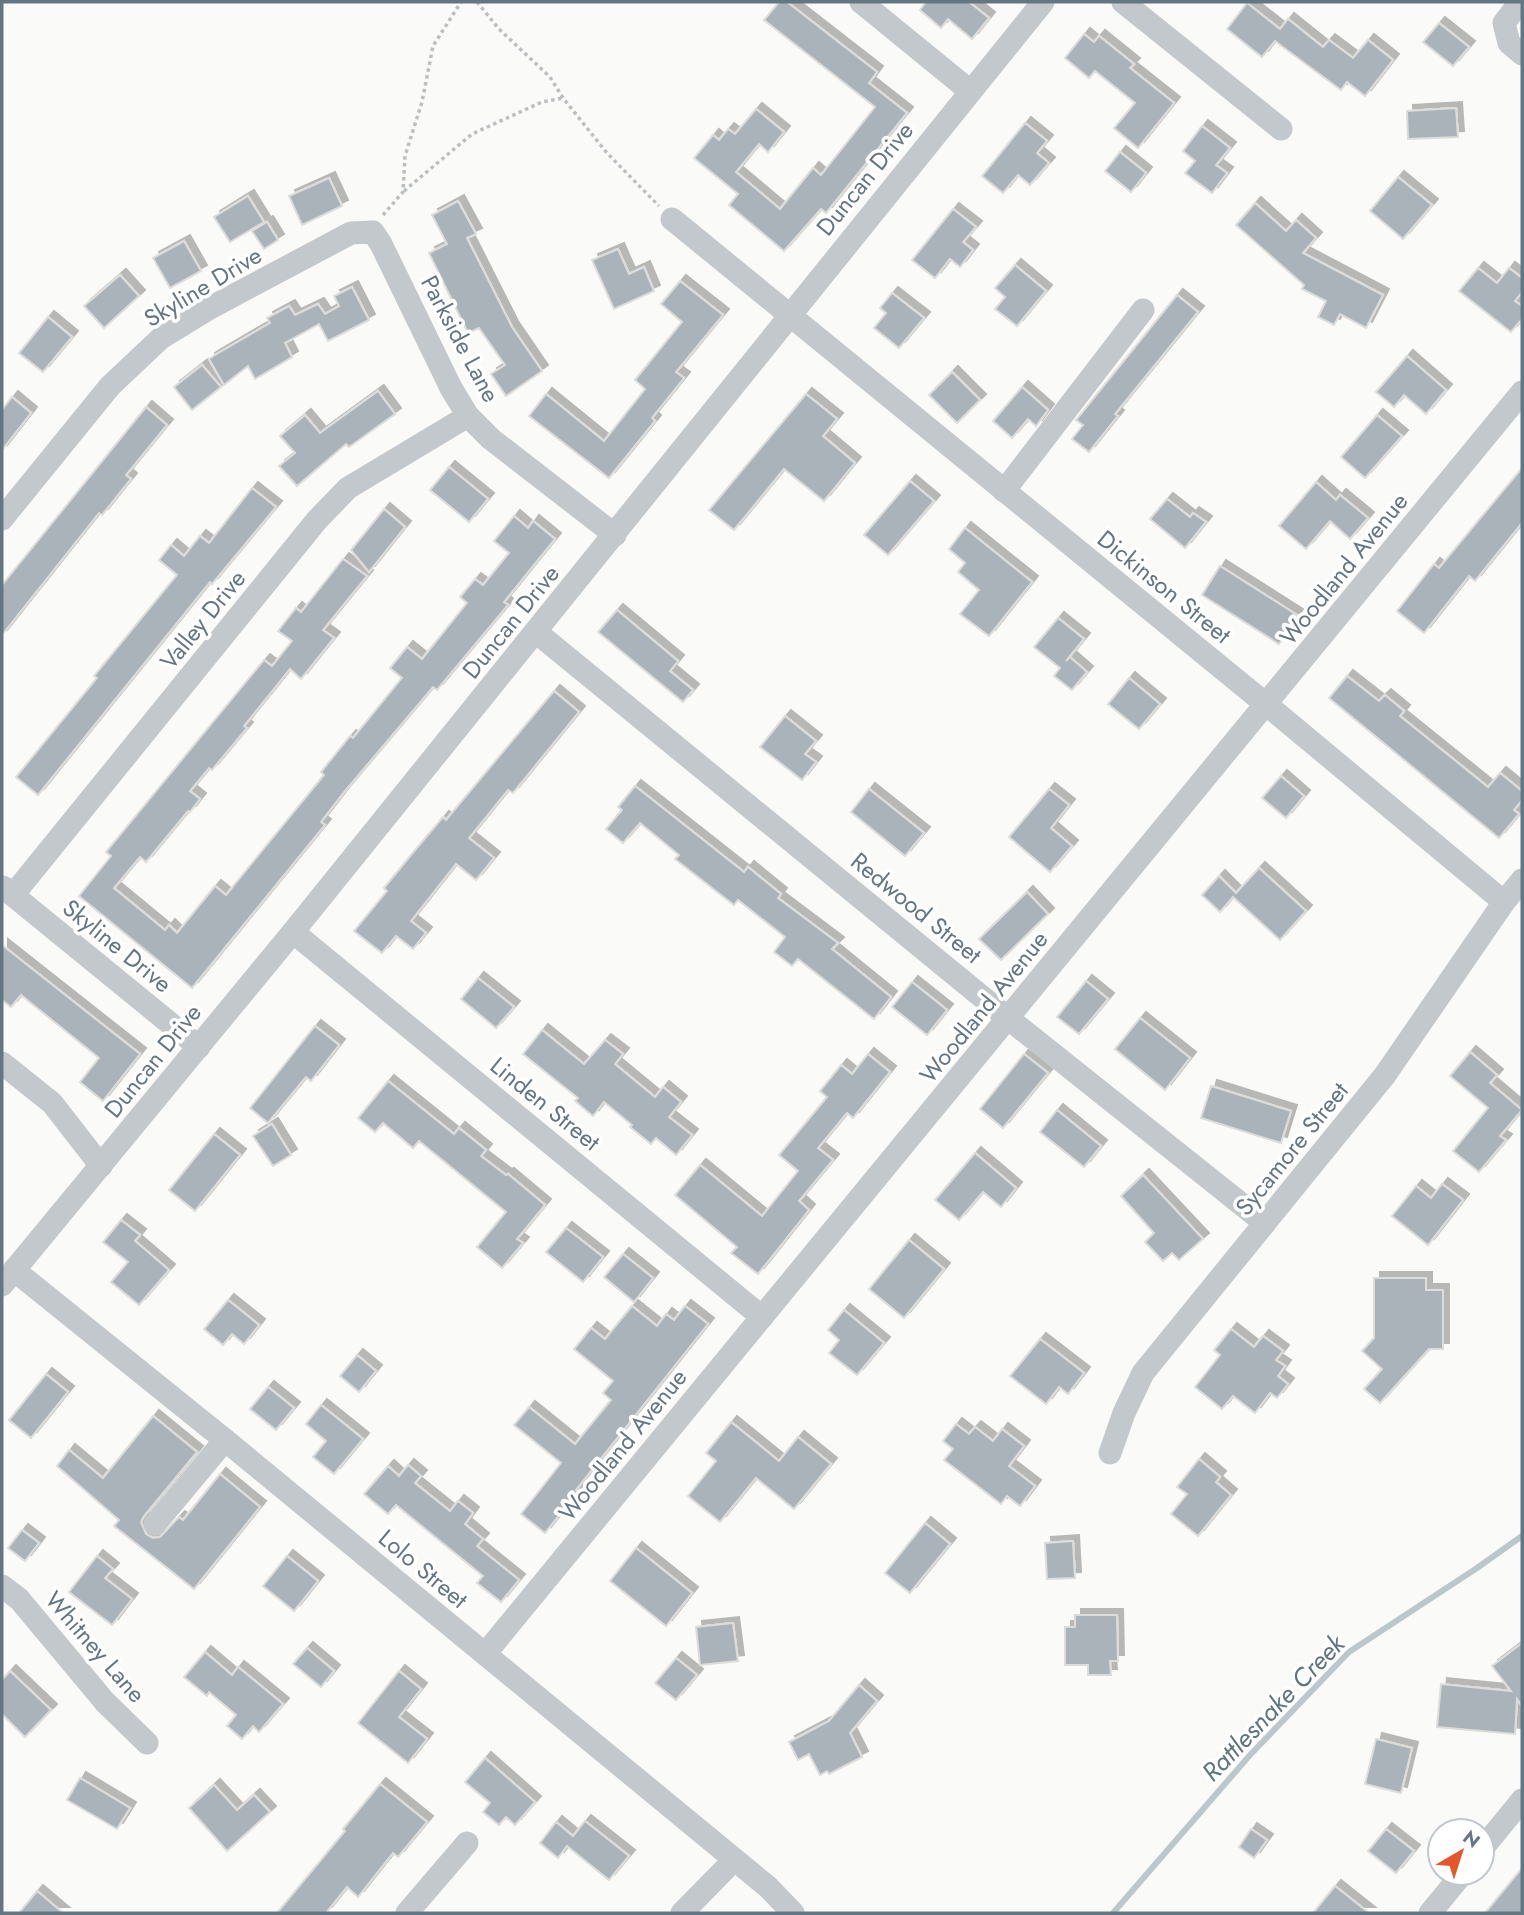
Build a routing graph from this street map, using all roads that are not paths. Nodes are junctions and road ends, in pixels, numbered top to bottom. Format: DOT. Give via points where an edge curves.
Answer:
graph roads {
  1 [pos="861,2"];
  2 [pos="1043,2"];
  3 [pos="1123,2"];
  4 [pos="1520,2"];
  5 [pos="1522,54"];
  6 [pos="970,91"];
  7 [pos="1280,129"];
  8 [pos="671,219"];
  9 [pos="373,232"];
  10 [pos="1143,310"];
  11 [pos="790,314"];
  12 [pos="1522,392"];
  13 [pos="468,416"];
  14 [pos="1004,491"];
  15 [pos="2,519"];
  16 [pos="615,535"];
  17 [pos="536,632"];
  18 [pos="1267,705"];
  19 [pos="1522,880"];
  20 [pos="7,891"];
  21 [pos="1504,902"];
  22 [pos="293,932"];
  23 [pos="1009,1018"];
  24 [pos="199,1047"];
  25 [pos="2,1063"];
  26 [pos="101,1166"];
  27 [pos="1265,1223"];
  28 [pos="8,1278"];
  29 [pos="762,1317"];
  30 [pos="225,1440"];
  31 [pos="1110,1453"];
  32 [pos="155,1524"];
  33 [pos="2,1586"];
  34 [pos="485,1654"];
  35 [pos="147,1743"];
  36 [pos="1522,1800"];
  37 [pos="1496,1832"];
  38 [pos="467,1843"];
  39 [pos="734,1860"];
  40 [pos="1451,1887"];
  41 [pos="407,1913"];
  42 [pos="682,1913"];
  43 [pos="793,1913"];
  44 [pos="1430,1913"];
  1 -- 6 [label="street"];
  2 -- 6 [label="street, Duncan Drive"];
  3 -- 7 [label="street"];
  4 -- 5 [label="street" via="1504,23 1509,43"];
  6 -- 11 [label="street, Duncan Drive"];
  8 -- 11 [label="street, Dickinson Street"];
  9 -- 13 [label="street, Parkside Lane"];
  9 -- 15 [label="street, Skyline Drive" via="351,233 161,338 110,386"];
  10 -- 14 [label="street"];
  11 -- 14 [label="street, Dickinson Street"];
  11 -- 16 [label="street, Duncan Drive"];
  12 -- 18 [label="street, Woodland Avenue"];
  13 -- 16 [label="street, Parkside Lane"];
  13 -- 20 [label="street, Valley Drive" via="348,488"];
  14 -- 18 [label="street, Dickinson Street"];
  16 -- 17 [label="street, Duncan Drive"];
  17 -- 22 [label="street, Duncan Drive"];
  17 -- 23 [label="street, Redwood Street"];
  18 -- 21 [label="street, Dickinson Street"];
  18 -- 23 [label="street, Woodland Avenue"];
  19 -- 21 [label="street, Sycamore Street"];
  20 -- 24 [label="street, Skyline Drive"];
  21 -- 27 [label="street, Sycamore Street" via="1385,1075"];
  22 -- 24 [label="street, Duncan Drive"];
  22 -- 29 [label="street, Linden Street"];
  23 -- 27 [label="street, Redwood Street"];
  23 -- 29 [label="street, Woodland Avenue"];
  24 -- 26 [label="street, Duncan Drive"];
  25 -- 26 [label="street" via="52,1102"];
  26 -- 28 [label="street, Duncan Drive"];
  27 -- 31 [label="street, Sycamore Street" via="1143,1373"];
  28 -- 30 [label="street, Lolo Street"];
  29 -- 34 [label="street, Woodland Avenue"];
  30 -- 32 [label="street"];
  30 -- 34 [label="street, Lolo Street"];
  33 -- 35 [label="street, Whitney Lane"];
  34 -- 39 [label="street, Lolo Street"];
  36 -- 37 [label="street"];
  38 -- 41 [label="street"];
  39 -- 42 [label="street"];
  39 -- 43 [label="street, Lolo Street"];
  40 -- 44 [label="street"];
}
